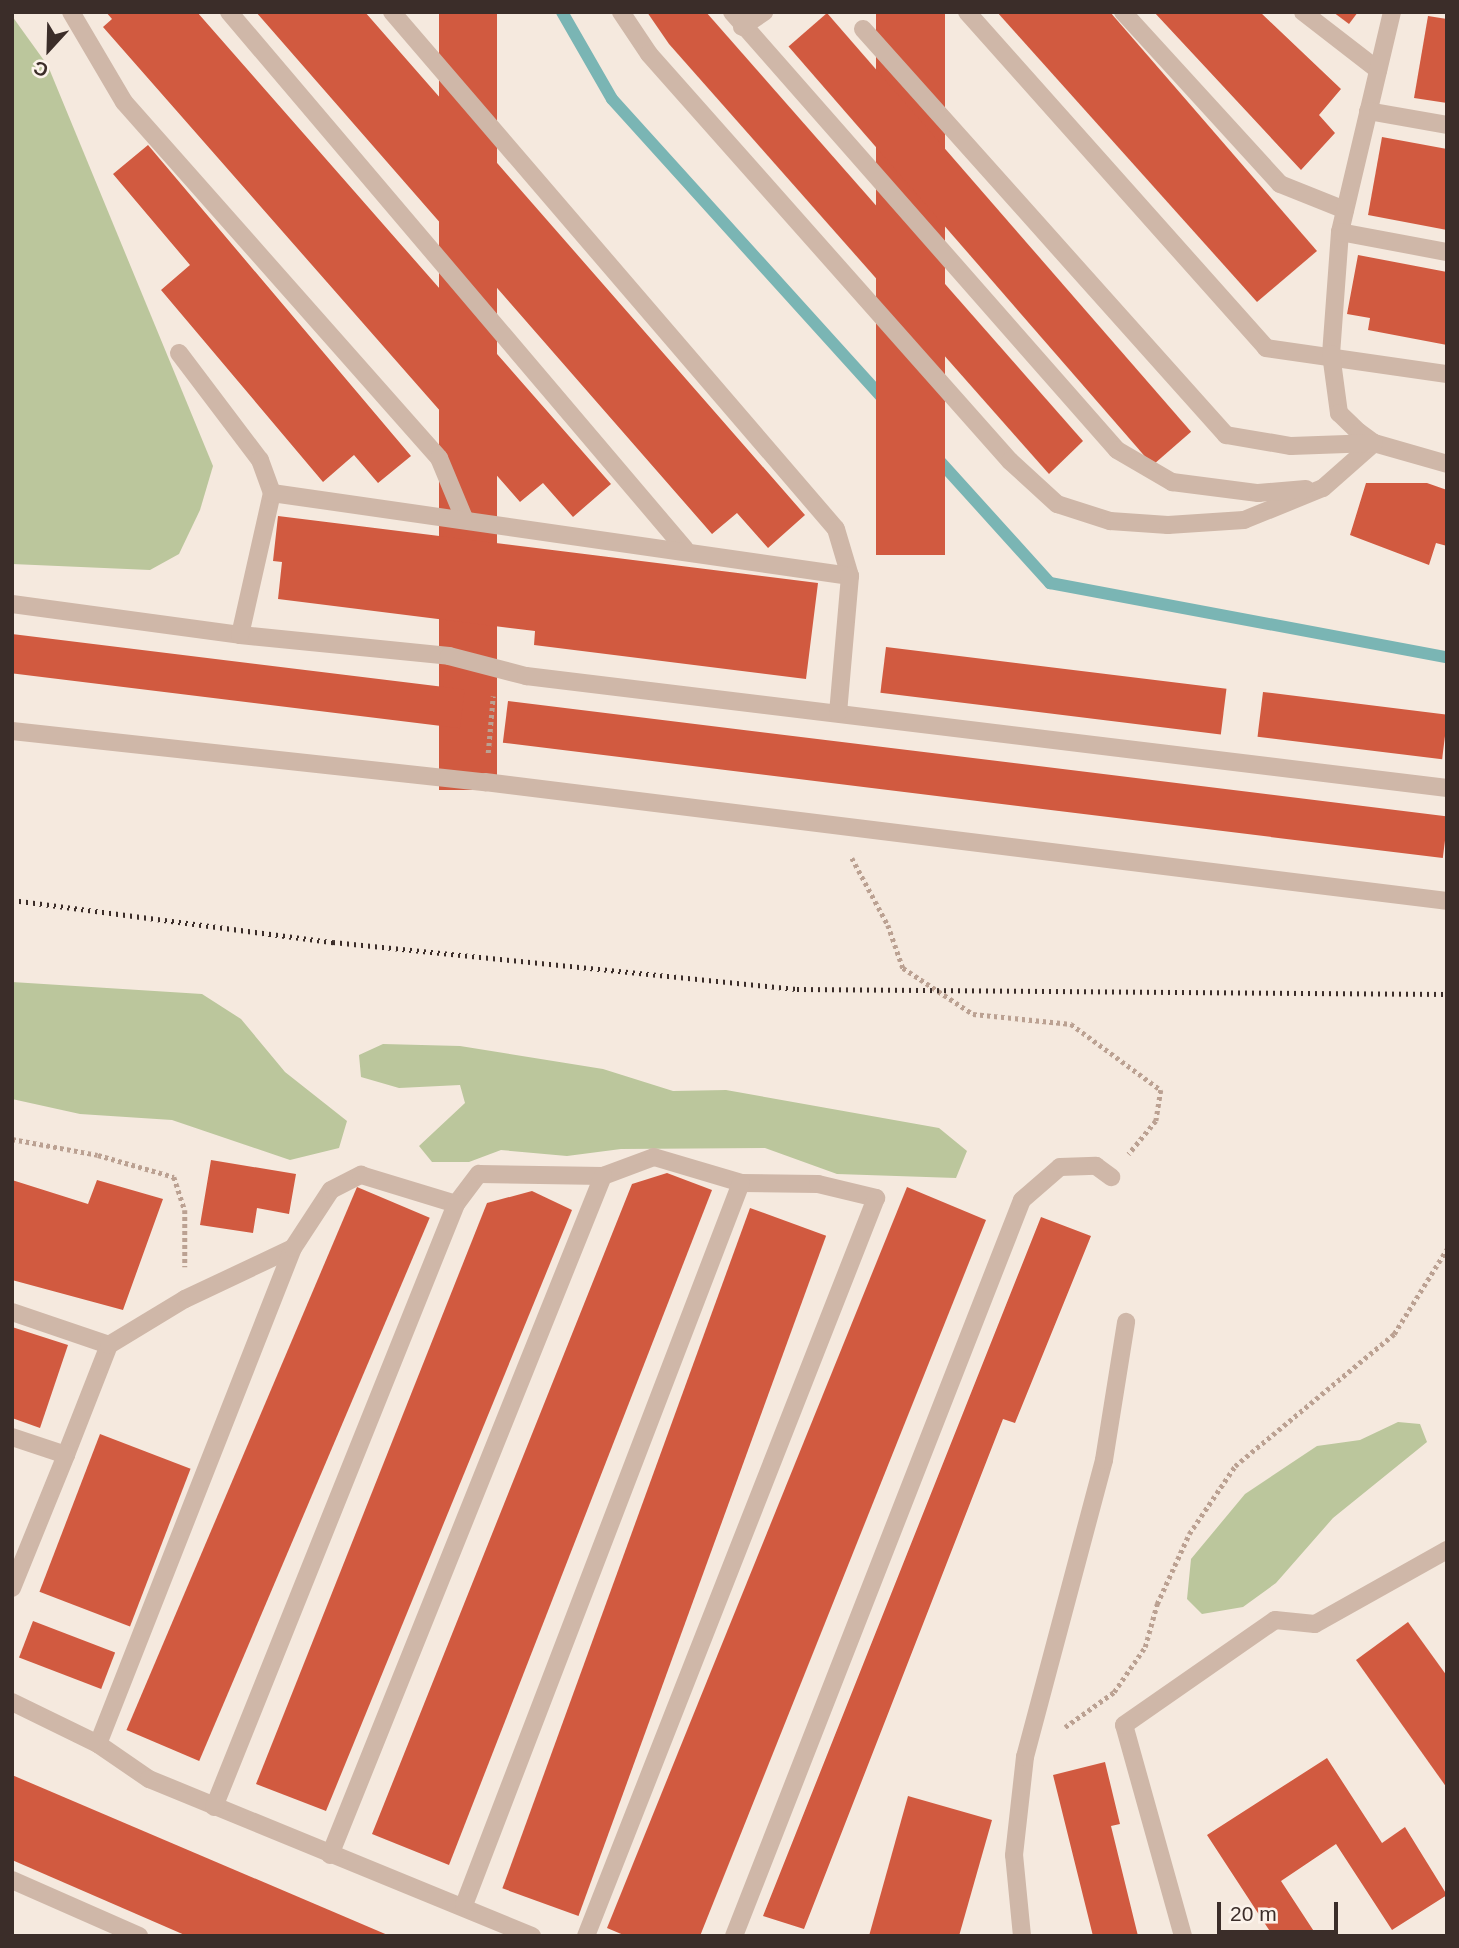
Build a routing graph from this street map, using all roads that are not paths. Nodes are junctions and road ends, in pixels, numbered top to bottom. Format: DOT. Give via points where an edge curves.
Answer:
graph roads {
  1 [pos="71,12"];
  2 [pos="229,12"];
  3 [pos="392,12"];
  4 [pos="621,12"];
  5 [pos="732,12"];
  6 [pos="764,12"];
  7 [pos="967,12"];
  8 [pos="1123,12"];
  9 [pos="1303,12"];
  10 [pos="1392,12"];
  11 [pos="742,27"];
  12 [pos="863,29"];
  13 [pos="1378,70"];
  14 [pos="1368,111"];
  15 [pos="1447,125"];
  16 [pos="1345,210"];
  17 [pos="1340,232"];
  18 [pos="1447,252"];
  19 [pos="179,353"];
  20 [pos="1331,354"];
  21 [pos="1447,374"];
  22 [pos="1374,443"];
  23 [pos="1447,464"];
  24 [pos="1323,488"];
  25 [pos="272,493"];
  26 [pos="464,518"];
  27 [pos="685,549"];
  28 [pos="850,576"];
  29 [pos="12,604"];
  30 [pos="240,635"];
  31 [pos="838,712"];
  32 [pos="12,731"];
  33 [pos="1447,788"];
  34 [pos="1447,901"];
  35 [pos="604,1176"];
  36 [pos="1111,1177"];
  37 [pos="741,1183"];
  38 [pos="456,1204"];
  39 [pos="293,1248"];
  40 [pos="12,1312"];
  41 [pos="1126,1322"];
  42 [pos="109,1345"];
  43 [pos="12,1437"];
  44 [pos="66,1455"];
  45 [pos="1447,1550"];
  46 [pos="13,1592"];
  47 [pos="12,1702"];
  48 [pos="98,1744"];
  49 [pos="214,1807"];
  50 [pos="330,1855"];
  51 [pos="12,1880"];
  52 [pos="464,1905"];
  53 [pos="139,1936"];
  54 [pos="532,1936"];
  55 [pos="586,1936"];
  56 [pos="734,1936"];
  57 [pos="1022,1936"];
  58 [pos="1183,1936"];
  1 -- 26 [label="street" via="124,102 439,458"];
  2 -- 27 [label="street"];
  3 -- 28 [label="street" via="836,529"];
  4 -- 24 [label="street" via="658,65 1010,461 1057,505 1110,521 1168,525 1244,520"];
  5 -- 11 [label="street"];
  6 -- 11 [label="street"];
  7 -- 20 [label="street" via="1266,348"];
  8 -- 16 [label="street" via="1280,184"];
  9 -- 13 [label="street"];
  10 -- 13 [label="street"];
  11 -- 24 [label="street" via="1117,450 1172,482 1258,493"];
  12 -- 22 [label="street" via="1226,435 1291,446"];
  13 -- 14 [label="street"];
  14 -- 15 [label="street"];
  14 -- 16 [label="street"];
  16 -- 17 [label="street"];
  17 -- 18 [label="street"];
  17 -- 20 [label="street"];
  19 -- 25 [label="street" via="260,460"];
  20 -- 21 [label="street"];
  20 -- 22 [label="street" via="1339,413"];
  22 -- 23 [label="street"];
  22 -- 24 [label="street"];
  25 -- 26 [label="street"];
  25 -- 30 [label="street"];
  26 -- 27 [label="street"];
  27 -- 28 [label="street"];
  28 -- 31 [label="street"];
  29 -- 30 [label="street"];
  30 -- 31 [label="street" via="449,656 526,676"];
  31 -- 33 [label="street"];
  32 -- 34 [label="street" via="485,782"];
  35 -- 37 [label="street" via="654,1157"];
  35 -- 38 [label="street" via="479,1174"];
  35 -- 50 [label="street"];
  36 -- 56 [label="street" via="1096,1166 1060,1167 1022,1200"];
  37 -- 52 [label="street"];
  37 -- 55 [label="street" via="818,1184 876,1198"];
  38 -- 39 [label="street" via="361,1175 331,1190"];
  38 -- 49 [label="street"];
  39 -- 42 [label="street" via="186,1299"];
  39 -- 48 [label="street"];
  40 -- 42 [label="street"];
  41 -- 57 [label="street" via="1104,1460 1025,1757 1014,1855"];
  42 -- 44 [label="street"];
  43 -- 44 [label="street"];
  44 -- 46 [label="street"];
  45 -- 58 [label="street" via="1315,1624 1275,1620 1124,1725"];
  47 -- 48 [label="street"];
  48 -- 49 [label="street" via="149,1779"];
  49 -- 50 [label="street"];
  50 -- 52 [label="street"];
  51 -- 53 [label="street"];
  52 -- 54 [label="street"];
}
